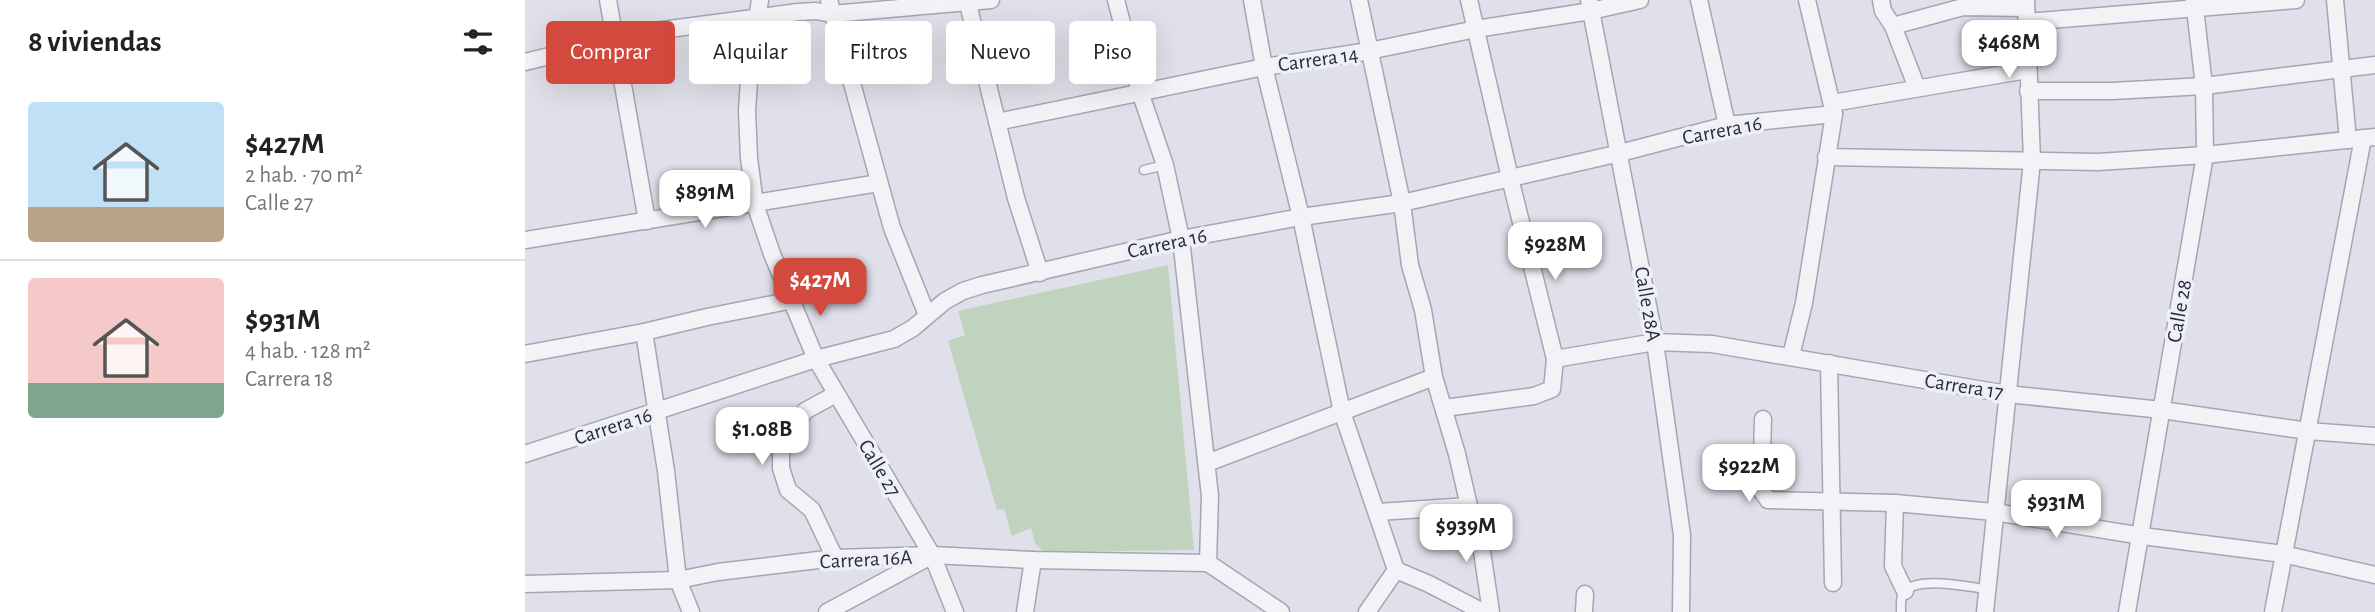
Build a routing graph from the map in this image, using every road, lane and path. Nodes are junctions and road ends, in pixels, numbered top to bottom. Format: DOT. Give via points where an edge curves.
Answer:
graph roads {
  1 [pos="608,0"];
  2 [pos="760,0"];
  3 [pos="991,0"];
  4 [pos="1116,0"];
  5 [pos="1252,0"];
  6 [pos="1359,0"];
  7 [pos="1469,0"];
  8 [pos="1640,0"];
  9 [pos="1699,0"];
  10 [pos="1807,0"];
  11 [pos="1881,0"];
  12 [pos="2296,0"];
  13 [pos="2335,0"];
  14 [pos="967,1"];
  15 [pos="2195,4"];
  16 [pos="1590,6"];
  17 [pos="2127,6"];
  18 [pos="830,7"];
  19 [pos="2026,10"];
  20 [pos="757,18"];
  21 [pos="613,21"];
  22 [pos="1893,26"];
  23 [pos="675,28"];
  24 [pos="1476,29"];
  25 [pos="1369,51"];
  26 [pos="546,57"];
  27 [pos="525,62"];
  28 [pos="2375,65"];
  29 [pos="1264,67"];
  30 [pos="2341,69"];
  31 [pos="2027,70"];
  32 [pos="624,84"];
  33 [pos="2204,86"];
  34 [pos="1917,88"];
  35 [pos="1140,92"];
  36 [pos="2028,92"];
  37 [pos="1833,108"];
  38 [pos="997,122"];
  39 [pos="1727,125"];
  40 [pos="2362,138"];
  41 [pos="1620,153"];
  42 [pos="2205,155"];
  43 [pos="1826,157"];
  44 [pos="2032,161"];
  45 [pos="1165,164"];
  46 [pos="1144,170"];
  47 [pos="1510,178"];
  48 [pos="879,183"];
  49 [pos="1402,203"];
  50 [pos="755,204"];
  51 [pos="1301,218"];
  52 [pos="647,221"];
  53 [pos="1181,239"];
  54 [pos="525,240"];
  55 [pos="1040,273"];
  56 [pos="793,300"];
  57 [pos="927,315"];
  58 [pos="644,332"];
  59 [pos="1655,342"];
  60 [pos="525,353"];
  61 [pos="1791,356"];
  62 [pos="817,359"];
  63 [pos="1555,359"];
  64 [pos="1829,363"];
  65 [pos="1434,377"];
  66 [pos="836,394"];
  67 [pos="2007,394"];
  68 [pos="1444,408"];
  69 [pos="2162,410"];
  70 [pos="658,412"];
  71 [pos="1342,412"];
  72 [pos="1763,419"];
  73 [pos="2308,431"];
  74 [pos="2375,436"];
  75 [pos="525,454"];
  76 [pos="1206,463"];
  77 [pos="1830,501"];
  78 [pos="1895,503"];
  79 [pos="1469,506"];
  80 [pos="1378,512"];
  81 [pos="1994,512"];
  82 [pos="2142,536"];
  83 [pos="2283,554"];
  84 [pos="932,555"];
  85 [pos="835,558"];
  86 [pos="1033,560"];
  87 [pos="1208,563"];
  88 [pos="1396,570"];
  89 [pos="2375,575"];
  90 [pos="678,580"];
  91 [pos="1832,583"];
  92 [pos="525,584"];
  93 [pos="1987,589"];
  94 [pos="1905,591"];
  95 [pos="1585,594"];
  96 [pos="691,612"];
  97 [pos="827,612"];
  98 [pos="954,612"];
  99 [pos="1025,612"];
  100 [pos="1281,612"];
  101 [pos="1367,612"];
  102 [pos="1483,612"];
  103 [pos="1492,612"];
  104 [pos="1584,612"];
  105 [pos="1681,612"];
  106 [pos="1901,612"];
  107 [pos="1985,612"];
  108 [pos="2127,612"];
  109 [pos="2273,612"];
  1 -- 21 [label="street"];
  2 -- 20 [label="street, Calle 27"];
  3 -- 14 [label="street"];
  4 -- 35 [label="street"];
  5 -- 29 [label="street"];
  6 -- 25 [label="street"];
  7 -- 24 [label="street"];
  8 -- 16 [label="street, Carrera 14"];
  9 -- 39 [label="street"];
  10 -- 37 [label="street"];
  11 -- 22 [label="street"];
  12 -- 15 [label="street"];
  13 -- 30 [label="street"];
  14 -- 18 [label="street"];
  14 -- 38 [label="street"];
  15 -- 17 [label="street"];
  15 -- 33 [label="street, Calle 28"];
  16 -- 24 [label="street, Carrera 14"];
  16 -- 41 [label="street, Calle 28A"];
  17 -- 19 [label="street"];
  18 -- 20 [label="street"];
  18 -- 48 [label="street"];
  19 -- 22 [label="street" via="1963,7"];
  19 -- 31 [label="street"];
  20 -- 23 [label="street"];
  20 -- 50 [label="street, Calle 27" via="747,111"];
  22 -- 34 [label="street"];
  24 -- 25 [label="street, Carrera 14"];
  24 -- 47 [label="street"];
  25 -- 29 [label="street, Carrera 14"];
  25 -- 49 [label="street"];
  26 -- 27 [label="street"];
  28 -- 30 [label="street"];
  29 -- 35 [label="street, Carrera 14"];
  29 -- 51 [label="street"];
  30 -- 33 [label="street"];
  30 -- 40 [label="street"];
  31 -- 34 [label="street, Carrera 16"];
  31 -- 36 [label="street"];
  32 -- 52 [label="street"];
  33 -- 36 [label="street"];
  33 -- 42 [label="street, Calle 28"];
  34 -- 37 [label="street, Carrera 16"];
  35 -- 38 [label="street, Carrera 14"];
  35 -- 45 [label="street"];
  36 -- 44 [label="street"];
  37 -- 39 [label="street, Carrera 16"];
  37 -- 43 [label="street"];
  38 -- 55 [label="street"];
  39 -- 41 [label="street, Carrera 16"];
  40 -- 42 [label="street"];
  40 -- 73 [label="street"];
  41 -- 47 [label="street, Carrera 16"];
  41 -- 59 [label="street, Calle 28A"];
  42 -- 44 [label="street"];
  42 -- 69 [label="street, Calle 28"];
  43 -- 44 [label="street"];
  43 -- 61 [label="street" via="1804,303"];
  44 -- 67 [label="street"];
  45 -- 46 [label="lane"];
  45 -- 53 [label="street"];
  47 -- 49 [label="street, Carrera 16"];
  47 -- 63 [label="street"];
  48 -- 50 [label="street"];
  48 -- 57 [label="street"];
  49 -- 51 [label="street, Carrera 16"];
  49 -- 65 [label="street"];
  50 -- 52 [label="street"];
  50 -- 56 [label="street, Calle 27"];
  51 -- 53 [label="street, Carrera 16"];
  51 -- 71 [label="street"];
  52 -- 54 [label="street"];
  53 -- 55 [label="street, Carrera 16"];
  53 -- 76 [label="street"];
  55 -- 57 [label="street, Carrera 16" via="963,291"];
  56 -- 58 [label="street"];
  56 -- 62 [label="street, Calle 27"];
  57 -- 62 [label="street, Carrera 16" via="894,339"];
  58 -- 60 [label="street"];
  58 -- 70 [label="street"];
  59 -- 61 [label="street, Carrera 17" via="1712,344"];
  59 -- 63 [label="street, Carrera 17"];
  59 -- 105 [label="street, Calle 28A" via="1682,535"];
  61 -- 64 [label="street, Carrera 17"];
  62 -- 66 [label="street, Calle 27"];
  62 -- 70 [label="street, Carrera 16"];
  63 -- 68 [label="street" via="1552,389 1535,397"];
  64 -- 67 [label="street, Carrera 17"];
  64 -- 77 [label="street"];
  65 -- 68 [label="street"];
  65 -- 71 [label="street"];
  66 -- 84 [label="street, Calle 27"];
  66 -- 85 [label="street" via="805,411 781,453 788,489 811,510"];
  67 -- 69 [label="street, Carrera 17"];
  67 -- 81 [label="street"];
  68 -- 79 [label="street"];
  69 -- 73 [label="street, Carrera 17"];
  69 -- 82 [label="street, Calle 28"];
  70 -- 75 [label="street, Carrera 16"];
  70 -- 90 [label="street"];
  71 -- 76 [label="street"];
  71 -- 80 [label="street"];
  72 -- 77 [label="street" via="1761,490 1768,500"];
  73 -- 74 [label="street, Carrera 17"];
  73 -- 83 [label="street"];
  76 -- 87 [label="street"];
  77 -- 78 [label="street"];
  77 -- 91 [label="street"];
  78 -- 81 [label="street"];
  78 -- 94 [label="street" via="1893,566"];
  79 -- 80 [label="street"];
  79 -- 103 [label="street" via="1478,525"];
  80 -- 88 [label="street"];
  81 -- 82 [label="street"];
  81 -- 93 [label="street"];
  82 -- 83 [label="street"];
  82 -- 108 [label="street, Calle 28"];
  83 -- 89 [label="street"];
  83 -- 109 [label="street"];
  84 -- 85 [label="street, Carrera 16A"];
  84 -- 86 [label="street, Carrera 16A"];
  84 -- 97 [label="street"];
  84 -- 98 [label="street, Calle 27"];
  85 -- 90 [label="street, Carrera 16A"];
  86 -- 87 [label="street, Carrera 16A"];
  86 -- 99 [label="street"];
  87 -- 100 [label="street"];
  88 -- 101 [label="street"];
  88 -- 102 [label="street"];
  90 -- 92 [label="street, Carrera 16A"];
  90 -- 96 [label="street"];
  93 -- 94 [label="lane" via="1925,582"];
  93 -- 107 [label="street"];
  94 -- 106 [label="lane"];
  95 -- 104 [label="street"];
}
